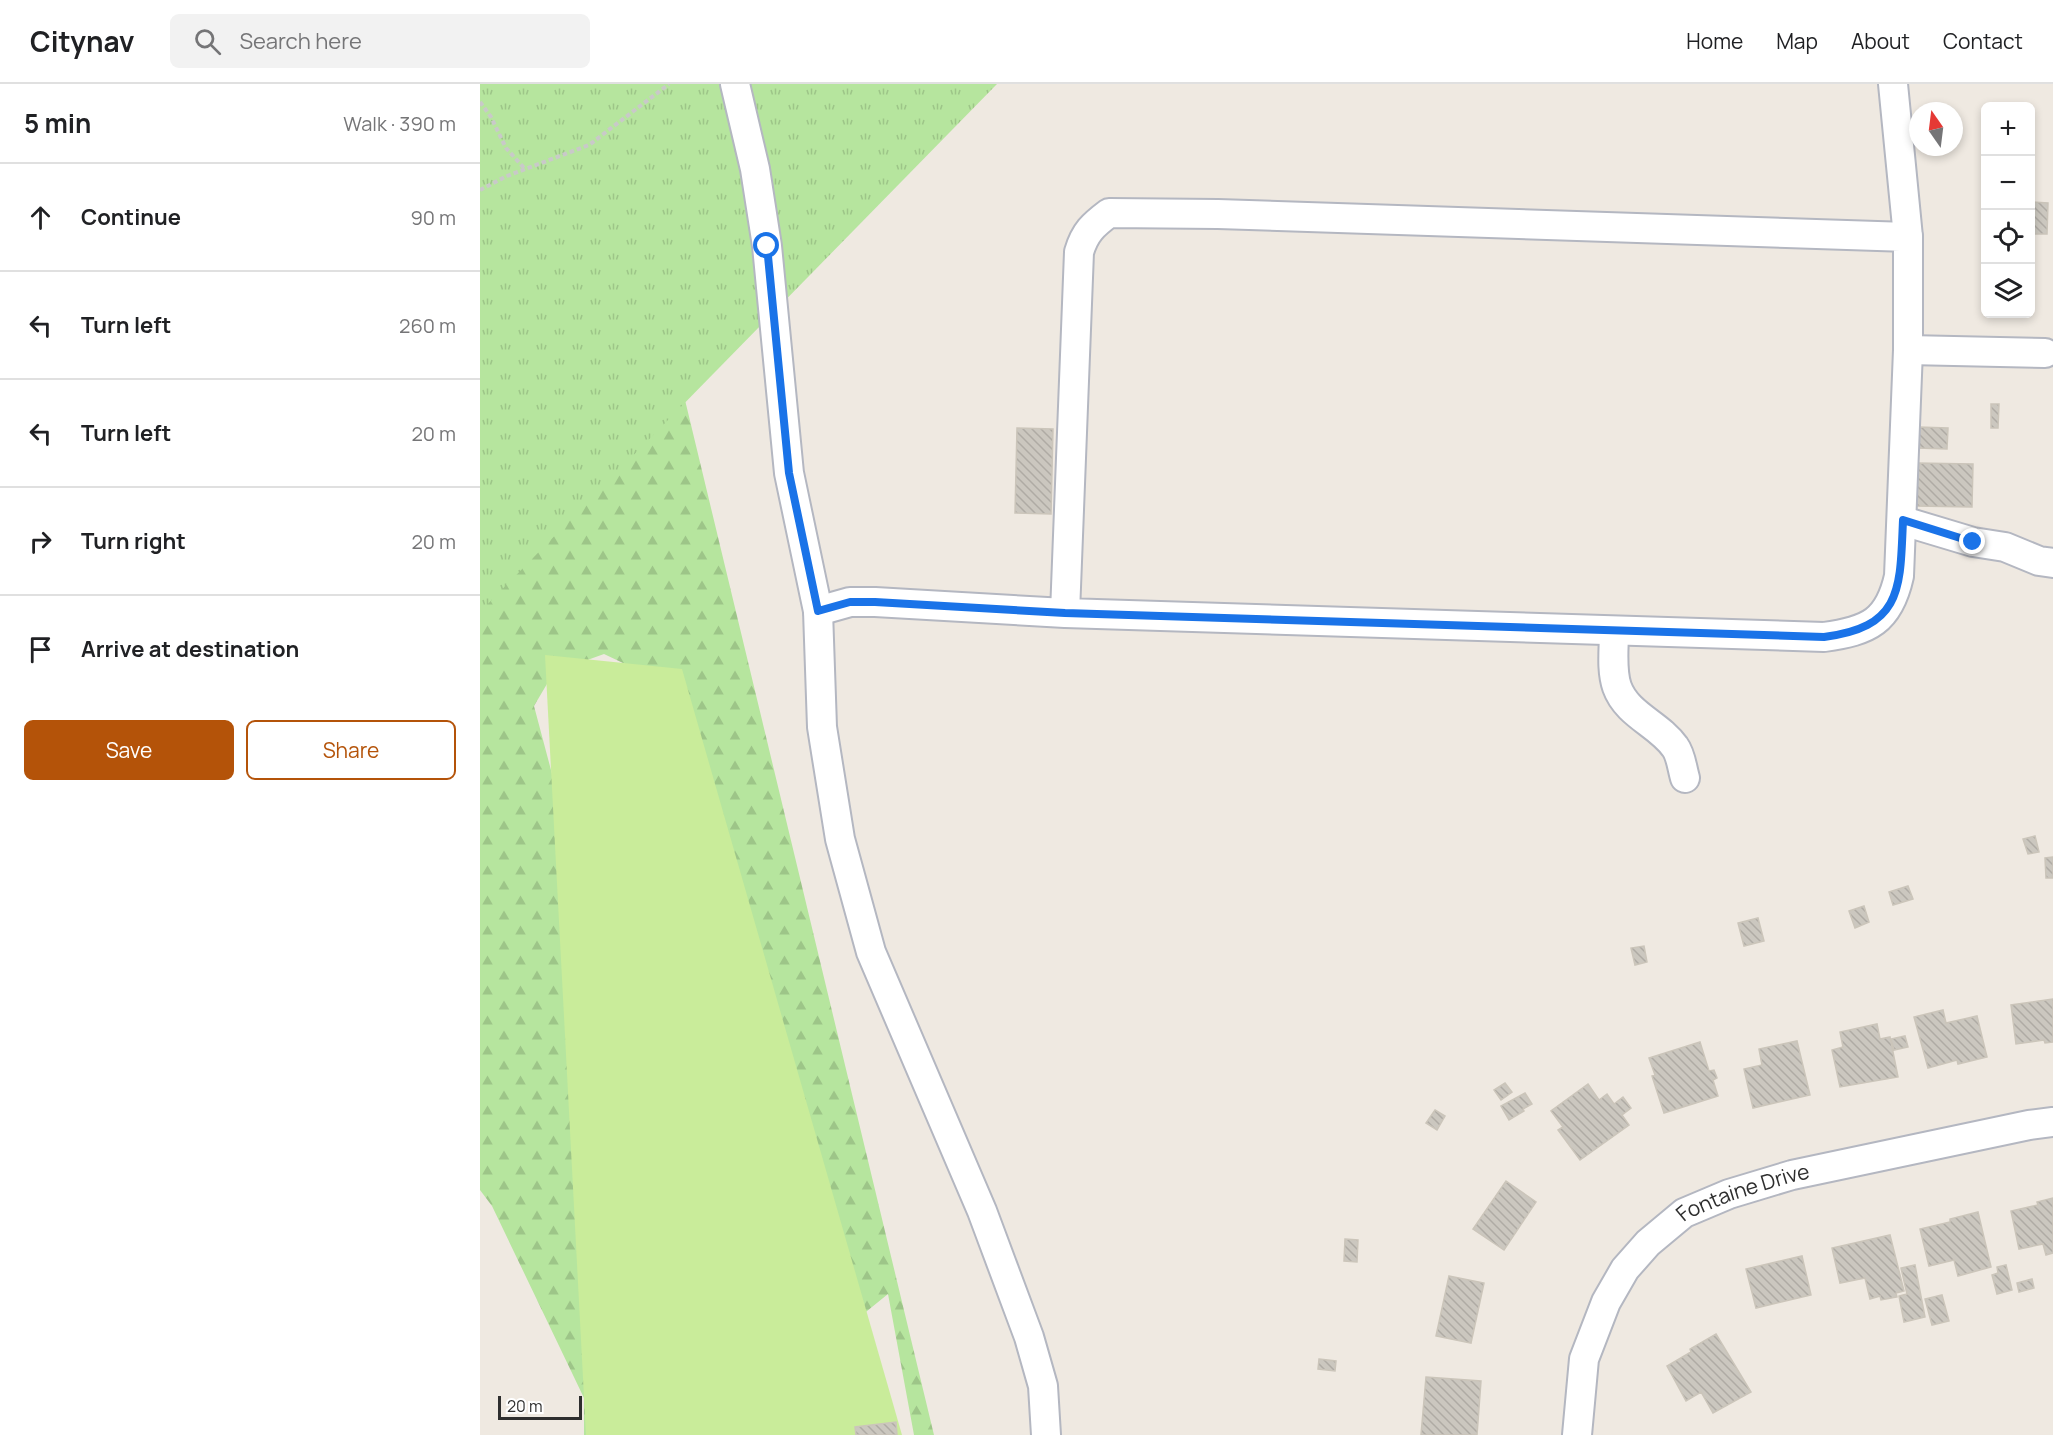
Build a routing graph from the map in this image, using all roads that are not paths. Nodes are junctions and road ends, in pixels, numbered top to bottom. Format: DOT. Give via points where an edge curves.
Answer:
graph roads {
  1 [pos="735,84"];
  2 [pos="1893,84"];
  3 [pos="1908,237"];
  4 [pos="1908,350"];
  5 [pos="2044,353"];
  6 [pos="1903,520"];
  7 [pos="2053,563"];
  8 [pos="818,611"];
  9 [pos="1065,613"];
  10 [pos="1614,631"];
  11 [pos="1685,778"];
  12 [pos="2053,1122"];
  13 [pos="1046,1435"];
  14 [pos="1577,1435"];
  1 -- 8 [label="street" via="755,169 767,246 789,473"];
  2 -- 3 [label="street"];
  3 -- 4 [label="street"];
  3 -- 9 [label="street" via="1109,213 1084,237 1079,252"];
  4 -- 5 [label="street"];
  4 -- 6 [label="street"];
  6 -- 7 [label="street"];
  6 -- 10 [label="street" via="1895,595 1888,609 1862,629 1824,637"];
  8 -- 9 [label="street" via="850,602 875,602"];
  8 -- 13 [label="street" via="822,727 840,839 875,962 982,1211 1029,1337 1044,1386"];
  9 -- 10 [label="street"];
  10 -- 11 [label="street" via="1614,671 1621,696 1677,749"];
  12 -- 14 [label="street, Fontaine Drive" via="1792,1175 1684,1213 1648,1243 1625,1269 1606,1302 1584,1359"];
}
